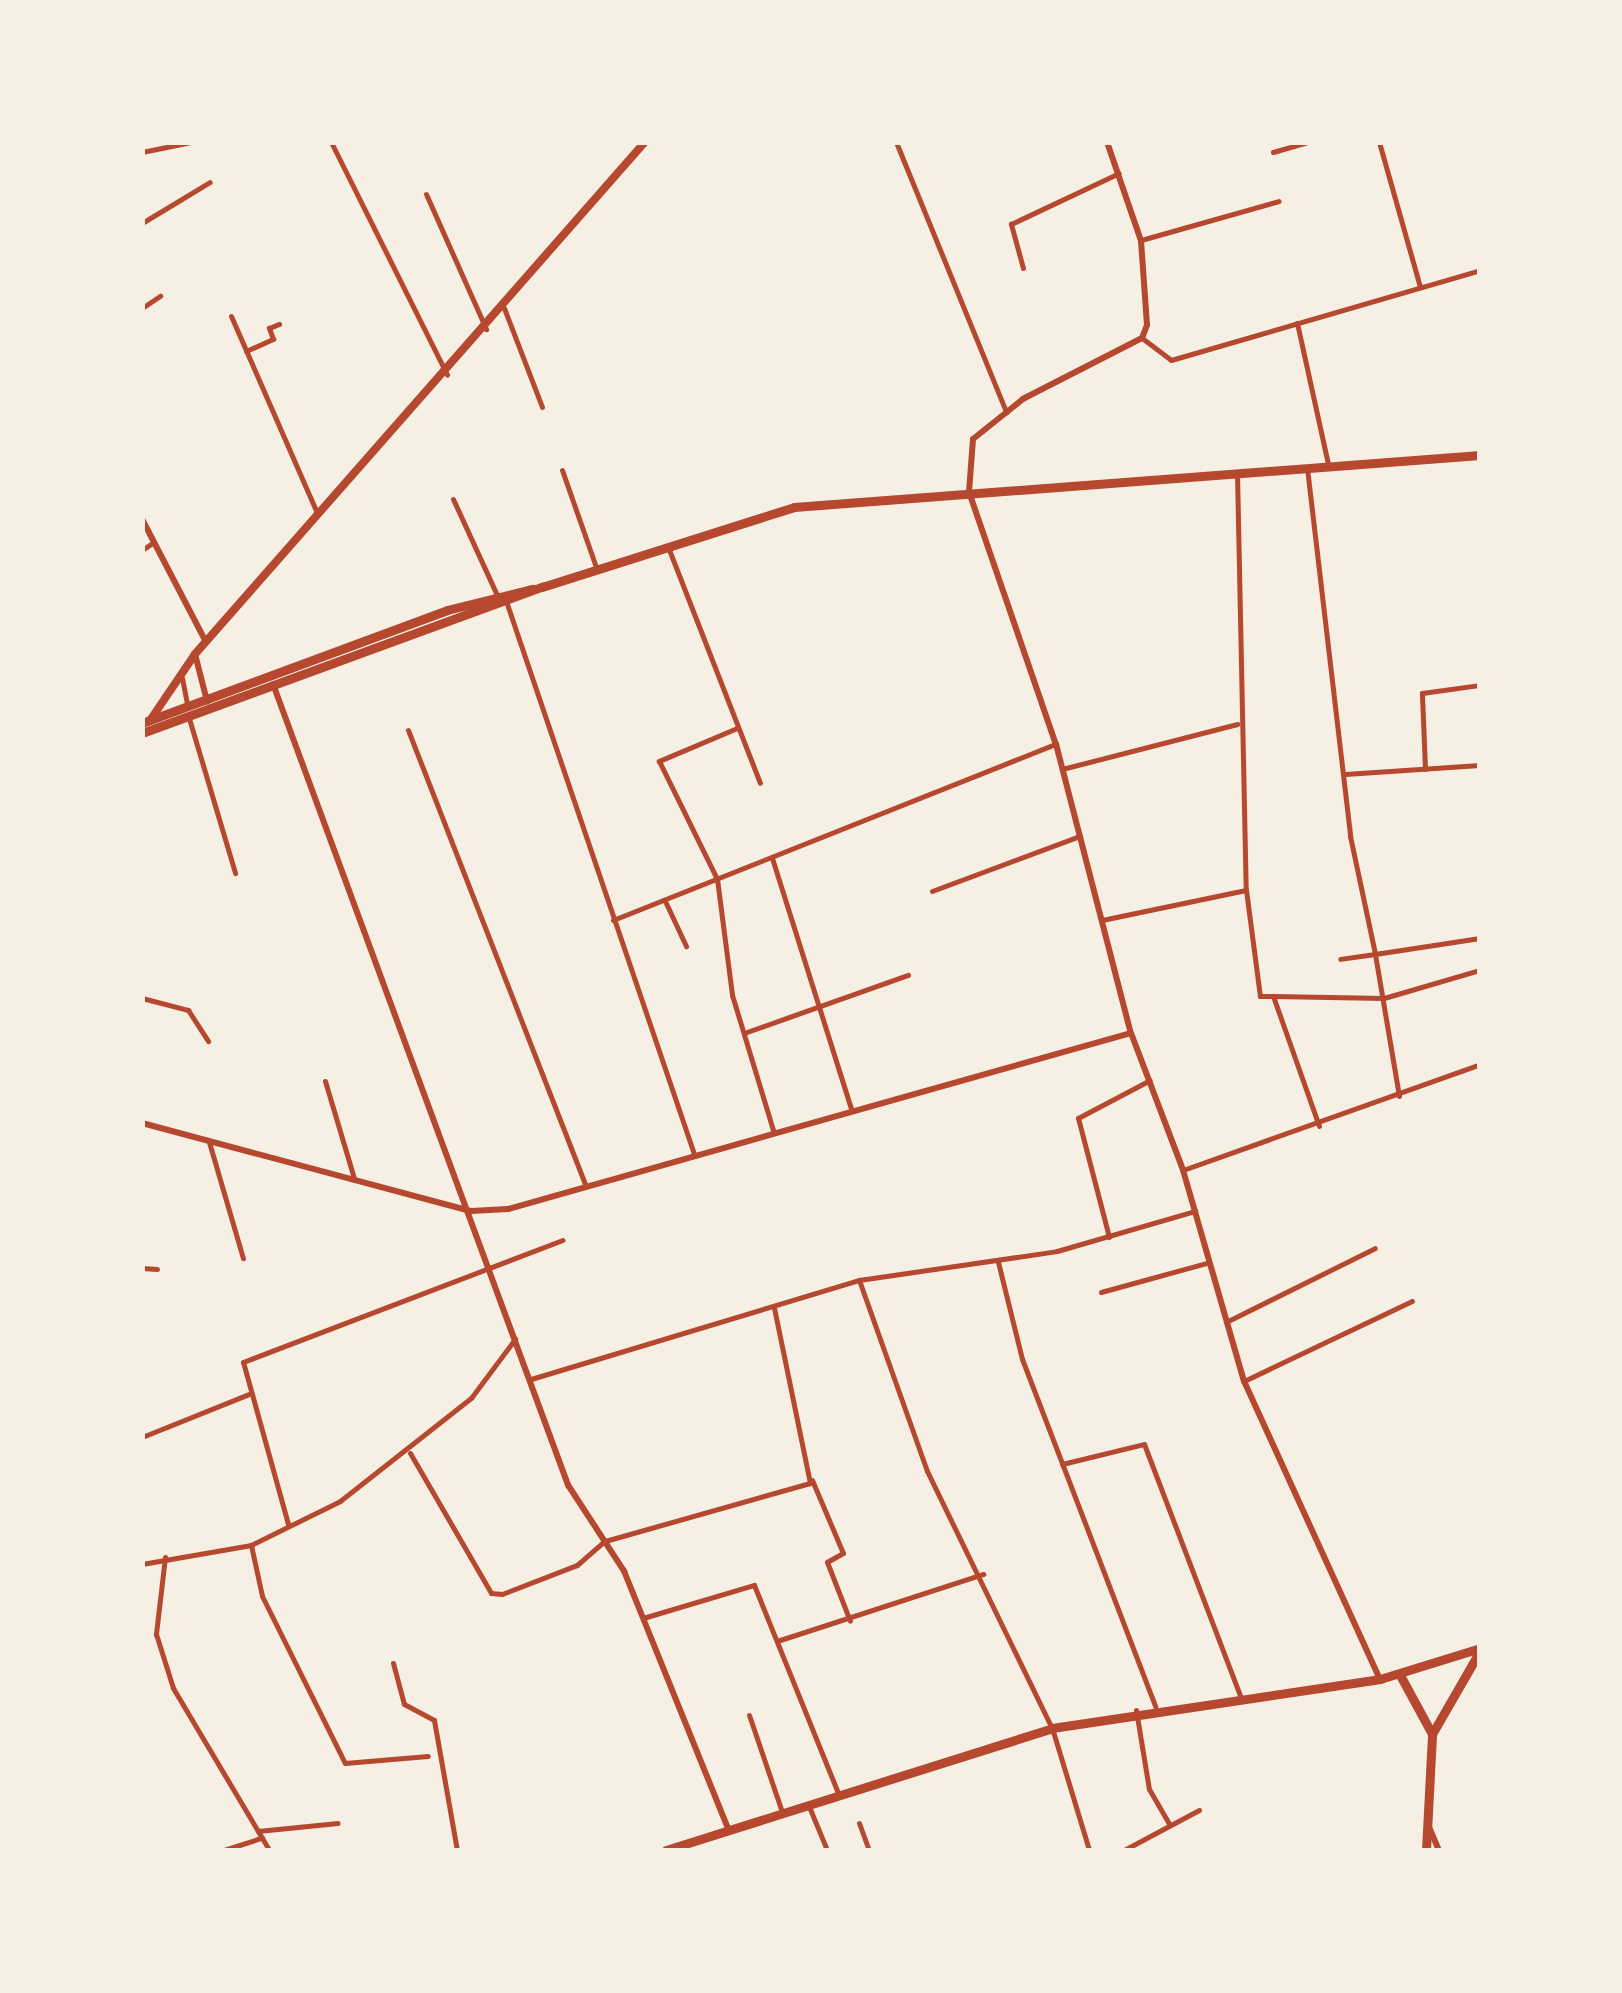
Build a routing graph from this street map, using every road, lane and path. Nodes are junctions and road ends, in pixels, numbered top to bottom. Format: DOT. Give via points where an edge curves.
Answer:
graph roads {
  1 [pos="192,142"];
  2 [pos="331,142"];
  3 [pos="645,142"];
  4 [pos="896,142"];
  5 [pos="1106,142"];
  6 [pos="1307,142"];
  7 [pos="1379,142"];
  8 [pos="142,152"];
  9 [pos="1273,152"];
  10 [pos="1119,173"];
  11 [pos="210,182"];
  12 [pos="426,194"];
  13 [pos="1280,201"];
  14 [pos="142,223"];
  15 [pos="1141,240"];
  16 [pos="1023,268"];
  17 [pos="1480,270"];
  18 [pos="1420,287"];
  19 [pos="160,296"];
  20 [pos="142,308"];
  21 [pos="504,308"];
  22 [pos="231,316"];
  23 [pos="1298,323"];
  24 [pos="279,324"];
  25 [pos="486,329"];
  26 [pos="1142,338"];
  27 [pos="246,351"];
  28 [pos="446,375"];
  29 [pos="542,407"];
  30 [pos="1006,412"];
  31 [pos="1480,455"];
  32 [pos="1328,464"];
  33 [pos="1306,465"];
  34 [pos="562,470"];
  35 [pos="1237,470"];
  36 [pos="970,492"];
  37 [pos="453,499"];
  38 [pos="318,515"];
  39 [pos="142,518"];
  40 [pos="154,542"];
  41 [pos="667,544"];
  42 [pos="142,550"];
  43 [pos="597,570"];
  44 [pos="542,587"];
  45 [pos="496,595"];
  46 [pos="508,604"];
  47 [pos="206,642"];
  48 [pos="196,654"];
  49 [pos="182,678"];
  50 [pos="273,684"];
  51 [pos="1480,685"];
  52 [pos="208,702"];
  53 [pos="188,711"];
  54 [pos="1237,724"];
  55 [pos="147,726"];
  56 [pos="737,728"];
  57 [pos="408,730"];
  58 [pos="1056,744"];
  59 [pos="1480,765"];
  60 [pos="1062,768"];
  61 [pos="1424,769"];
  62 [pos="1345,774"];
  63 [pos="760,783"];
  64 [pos="1080,836"];
  65 [pos="772,858"];
  66 [pos="236,874"];
  67 [pos="717,879"];
  68 [pos="1246,890"];
  69 [pos="932,891"];
  70 [pos="142,892"];
  71 [pos="665,901"];
  72 [pos="611,920"];
  73 [pos="1102,920"];
  74 [pos="142,922"];
  75 [pos="1480,938"];
  76 [pos="686,946"];
  77 [pos="1375,954"];
  78 [pos="1340,959"];
  79 [pos="1480,970"];
  80 [pos="908,975"];
  81 [pos="1273,996"];
  82 [pos="142,998"];
  83 [pos="1384,998"];
  84 [pos="818,1004"];
  85 [pos="744,1032"];
  86 [pos="1131,1033"];
  87 [pos="208,1041"];
  88 [pos="1480,1064"];
  89 [pos="1150,1080"];
  90 [pos="325,1081"];
  91 [pos="1399,1096"];
  92 [pos="851,1108"];
  93 [pos="142,1123"];
  94 [pos="1320,1126"];
  95 [pos="773,1130"];
  96 [pos="208,1140"];
  97 [pos="694,1154"];
  98 [pos="1183,1170"];
  99 [pos="354,1178"];
  100 [pos="586,1187"];
  101 [pos="470,1211"];
  102 [pos="1195,1212"];
  103 [pos="1109,1237"];
  104 [pos="564,1240"];
  105 [pos="1376,1248"];
  106 [pos="243,1258"];
  107 [pos="998,1262"];
  108 [pos="488,1263"];
  109 [pos="1206,1263"];
  110 [pos="142,1268"];
  111 [pos="157,1269"];
  112 [pos="859,1280"];
  113 [pos="1101,1292"];
  114 [pos="1412,1301"];
  115 [pos="774,1307"];
  116 [pos="1226,1322"];
  117 [pos="515,1339"];
  118 [pos="530,1380"];
  119 [pos="1244,1381"];
  120 [pos="250,1394"];
  121 [pos="142,1437"];
  122 [pos="410,1453"];
  123 [pos="1062,1464"];
  124 [pos="812,1480"];
  125 [pos="288,1524"];
  126 [pos="605,1541"];
  127 [pos="251,1545"];
  128 [pos="166,1557"];
  129 [pos="142,1564"];
  130 [pos="983,1574"];
  131 [pos="641,1618"];
  132 [pos="850,1621"];
  133 [pos="777,1641"];
  134 [pos="1480,1650"];
  135 [pos="393,1664"];
  136 [pos="1400,1674"];
  137 [pos="1380,1680"];
  138 [pos="1242,1698"];
  139 [pos="1154,1706"];
  140 [pos="1136,1710"];
  141 [pos="749,1715"];
  142 [pos="1052,1728"];
  143 [pos="1432,1734"];
  144 [pos="428,1756"];
  145 [pos="840,1798"];
  146 [pos="810,1808"];
  147 [pos="1199,1810"];
  148 [pos="784,1815"];
  149 [pos="338,1823"];
  150 [pos="858,1823"];
  151 [pos="1169,1823"];
  152 [pos="1428,1826"];
  153 [pos="730,1832"];
  154 [pos="260,1835"];
  155 [pos="689,1848"];
  156 [pos="224,1850"];
  157 [pos="269,1850"];
  158 [pos="457,1850"];
  159 [pos="666,1850"];
  160 [pos="827,1850"];
  161 [pos="869,1850"];
  162 [pos="1089,1850"];
  163 [pos="1124,1850"];
  164 [pos="1426,1850"];
  165 [pos="1439,1850"];
  1 -- 8 [label="street"];
  2 -- 28 [label="street"];
  3 -- 21 [label="main road"];
  4 -- 30 [label="street"];
  5 -- 10 [label="street"];
  6 -- 9 [label="street"];
  7 -- 18 [label="street"];
  10 -- 15 [label="street"];
  10 -- 16 [label="street" via="1013,223"];
  11 -- 14 [label="street"];
  12 -- 25 [label="street"];
  13 -- 15 [label="street"];
  15 -- 26 [label="street" via="1152,296"];
  17 -- 18 [label="street"];
  18 -- 23 [label="street"];
  19 -- 20 [label="street"];
  21 -- 25 [label="main road"];
  21 -- 29 [label="street"];
  22 -- 27 [label="street"];
  23 -- 26 [label="street" via="1171,360"];
  23 -- 32 [label="street"];
  24 -- 27 [label="street" via="269,328 273,339"];
  25 -- 28 [label="main road"];
  26 -- 30 [label="street"];
  27 -- 38 [label="street"];
  28 -- 38 [label="main road"];
  30 -- 36 [label="street" via="973,438"];
  31 -- 32 [label="main road"];
  32 -- 33 [label="main road"];
  33 -- 35 [label="main road"];
  33 -- 62 [label="street"];
  34 -- 43 [label="street"];
  35 -- 36 [label="main road"];
  35 -- 54 [label="street"];
  36 -- 41 [label="main road" via="847,497"];
  36 -- 58 [label="street"];
  37 -- 45 [label="street"];
  38 -- 47 [label="main road"];
  39 -- 40 [label="street"];
  40 -- 42 [label="street"];
  40 -- 47 [label="street"];
  41 -- 43 [label="main road"];
  41 -- 56 [label="street"];
  43 -- 44 [label="main road"];
  44 -- 45 [label="main road"];
  44 -- 46 [label="main road"];
  45 -- 52 [label="main road"];
  46 -- 50 [label="main road"];
  46 -- 72 [label="street"];
  47 -- 48 [label="main road"];
  48 -- 49 [label="main road"];
  48 -- 52 [label="street"];
  49 -- 53 [label="street"];
  49 -- 55 [label="main road"];
  50 -- 52 [label="main road"];
  50 -- 101 [label="street"];
  51 -- 61 [label="street" via="1422,693"];
  52 -- 53 [label="main road"];
  53 -- 55 [label="main road"];
  53 -- 66 [label="street"];
  54 -- 60 [label="street"];
  54 -- 68 [label="street"];
  56 -- 63 [label="street"];
  56 -- 67 [label="street" via="658,761"];
  57 -- 100 [label="street"];
  58 -- 60 [label="street"];
  58 -- 65 [label="street"];
  59 -- 61 [label="street"];
  60 -- 64 [label="street"];
  61 -- 62 [label="street"];
  62 -- 77 [label="street"];
  64 -- 69 [label="street"];
  64 -- 73 [label="street"];
  65 -- 67 [label="street"];
  65 -- 84 [label="street"];
  67 -- 71 [label="street"];
  67 -- 85 [label="street"];
  68 -- 73 [label="street"];
  68 -- 81 [label="street" via="1260,996"];
  70 -- 74 [label="street"];
  71 -- 72 [label="street"];
  71 -- 76 [label="street"];
  72 -- 97 [label="street"];
  73 -- 86 [label="street"];
  75 -- 77 [label="street"];
  77 -- 78 [label="street"];
  77 -- 83 [label="street"];
  79 -- 83 [label="street"];
  80 -- 84 [label="street"];
  81 -- 83 [label="street"];
  81 -- 94 [label="street"];
  82 -- 87 [label="street" via="188,1010"];
  83 -- 91 [label="street"];
  84 -- 85 [label="street"];
  84 -- 92 [label="street"];
  85 -- 95 [label="street"];
  86 -- 89 [label="street"];
  86 -- 92 [label="street"];
  88 -- 91 [label="street"];
  89 -- 98 [label="street"];
  89 -- 103 [label="street" via="1078,1118"];
  90 -- 99 [label="street"];
  91 -- 94 [label="street"];
  92 -- 95 [label="street"];
  93 -- 96 [label="street"];
  94 -- 98 [label="street"];
  95 -- 97 [label="street"];
  96 -- 99 [label="street"];
  96 -- 106 [label="street"];
  97 -- 100 [label="street"];
  98 -- 102 [label="street"];
  99 -- 101 [label="street"];
  100 -- 101 [label="street"];
  101 -- 108 [label="street"];
  102 -- 103 [label="street"];
  102 -- 109 [label="street"];
  103 -- 107 [label="street"];
  104 -- 108 [label="street"];
  105 -- 116 [label="street"];
  107 -- 112 [label="street"];
  107 -- 123 [label="street"];
  108 -- 117 [label="street"];
  108 -- 120 [label="street" via="248,1358 241,1372"];
  109 -- 113 [label="street"];
  109 -- 116 [label="street"];
  110 -- 111 [label="street"];
  112 -- 115 [label="street"];
  112 -- 130 [label="street" via="921,1455"];
  114 -- 119 [label="street"];
  115 -- 118 [label="street"];
  115 -- 124 [label="street"];
  116 -- 119 [label="street"];
  117 -- 118 [label="street"];
  117 -- 122 [label="street" via="471,1398"];
  118 -- 126 [label="street" via="568,1486"];
  119 -- 137 [label="street"];
  120 -- 121 [label="street"];
  120 -- 125 [label="street"];
  122 -- 125 [label="street"];
  122 -- 126 [label="street" via="490,1593 577,1565"];
  123 -- 138 [label="street" via="1144,1444"];
  123 -- 139 [label="street"];
  124 -- 126 [label="street"];
  124 -- 132 [label="street" via="842,1553 827,1562"];
  125 -- 127 [label="street"];
  126 -- 131 [label="street"];
  127 -- 128 [label="street"];
  127 -- 144 [label="street" via="262,1596 345,1762"];
  128 -- 129 [label="street"];
  128 -- 154 [label="street" via="156,1634 173,1688"];
  130 -- 132 [label="street"];
  130 -- 142 [label="street"];
  131 -- 133 [label="street" via="750,1583"];
  131 -- 153 [label="street"];
  132 -- 133 [label="street"];
  133 -- 145 [label="street"];
  134 -- 136 [label="main road"];
  134 -- 143 [label="main road"];
  135 -- 158 [label="street" via="404,1704 434,1720"];
  136 -- 137 [label="main road"];
  136 -- 143 [label="main road"];
  137 -- 138 [label="main road"];
  138 -- 139 [label="main road"];
  139 -- 140 [label="main road"];
  140 -- 142 [label="main road"];
  140 -- 151 [label="street" via="1149,1789"];
  141 -- 148 [label="street"];
  142 -- 145 [label="main road"];
  142 -- 162 [label="street"];
  143 -- 152 [label="main road"];
  145 -- 146 [label="main road"];
  146 -- 148 [label="main road"];
  146 -- 160 [label="street"];
  147 -- 151 [label="street"];
  148 -- 153 [label="main road"];
  149 -- 154 [label="street"];
  150 -- 161 [label="street"];
  151 -- 163 [label="street"];
  152 -- 164 [label="main road"];
  152 -- 165 [label="street"];
  153 -- 155 [label="main road"];
  154 -- 156 [label="street"];
  154 -- 157 [label="street"];
  155 -- 159 [label="main road"];
}
